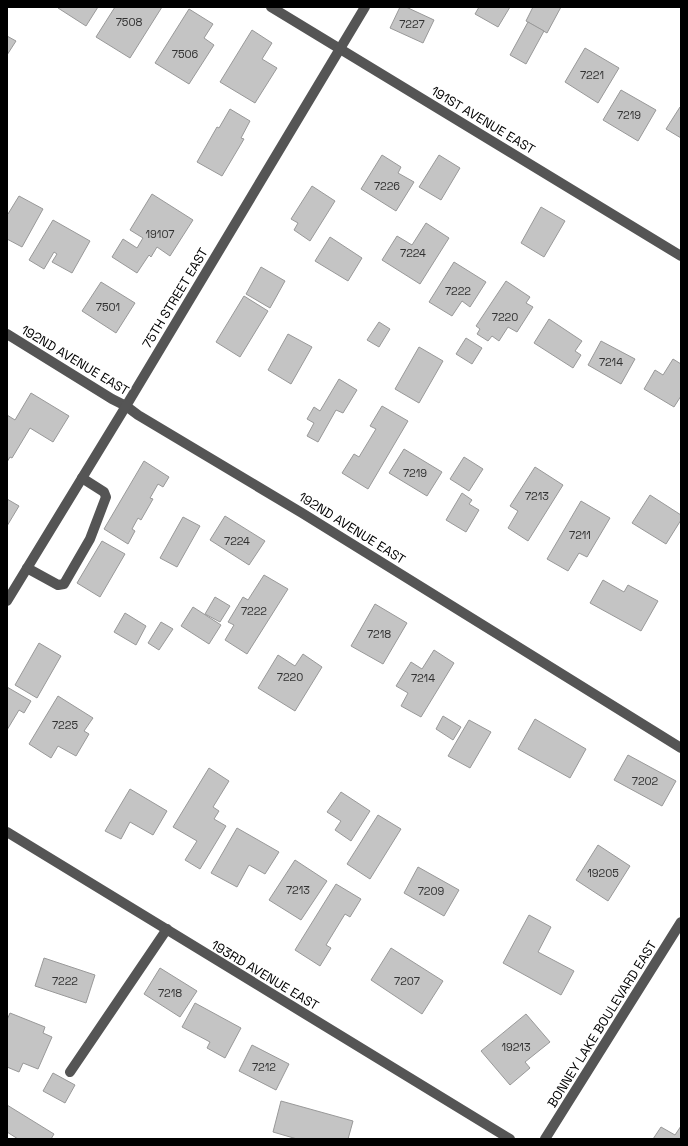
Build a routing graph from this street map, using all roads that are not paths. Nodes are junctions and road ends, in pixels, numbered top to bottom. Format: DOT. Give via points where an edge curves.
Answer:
graph roads {
  1 [pos="271,7"];
  2 [pos="365,7"];
  3 [pos="340,48"];
  4 [pos="681,256"];
  5 [pos="7,334"];
  6 [pos="126,406"];
  7 [pos="82,478"];
  8 [pos="27,568"];
  9 [pos="7,601"];
  10 [pos="681,748"];
  11 [pos="7,832"];
  12 [pos="681,922"];
  13 [pos="167,930"];
  14 [pos="70,1072"];
  15 [pos="510,1139"];
  16 [pos="545,1139"];
  1 -- 3 [label="street, 191ST AVENUE EAST"];
  2 -- 3 [label="street, 75TH STREET EAST"];
  3 -- 4 [label="street, 191ST AVENUE EAST"];
  3 -- 6 [label="street, 75TH STREET EAST"];
  5 -- 6 [label="street, 192ND AVENUE EAST"];
  6 -- 7 [label="street, 75TH STREET EAST"];
  6 -- 10 [label="street, 192ND AVENUE EAST"];
  7 -- 8 [label="street, 75TH STREET EAST"];
  7 -- 8 [label="street" via="104,492 106,497 90,539 64,584 58,585"];
  8 -- 9 [label="street, 75TH STREET EAST"];
  11 -- 13 [label="street, 193RD AVENUE EAST"];
  12 -- 16 [label="street, BONNEY LAKE BOULEVARD EAST"];
  13 -- 14 [label="street"];
  13 -- 15 [label="street, 193RD AVENUE EAST"];
}
